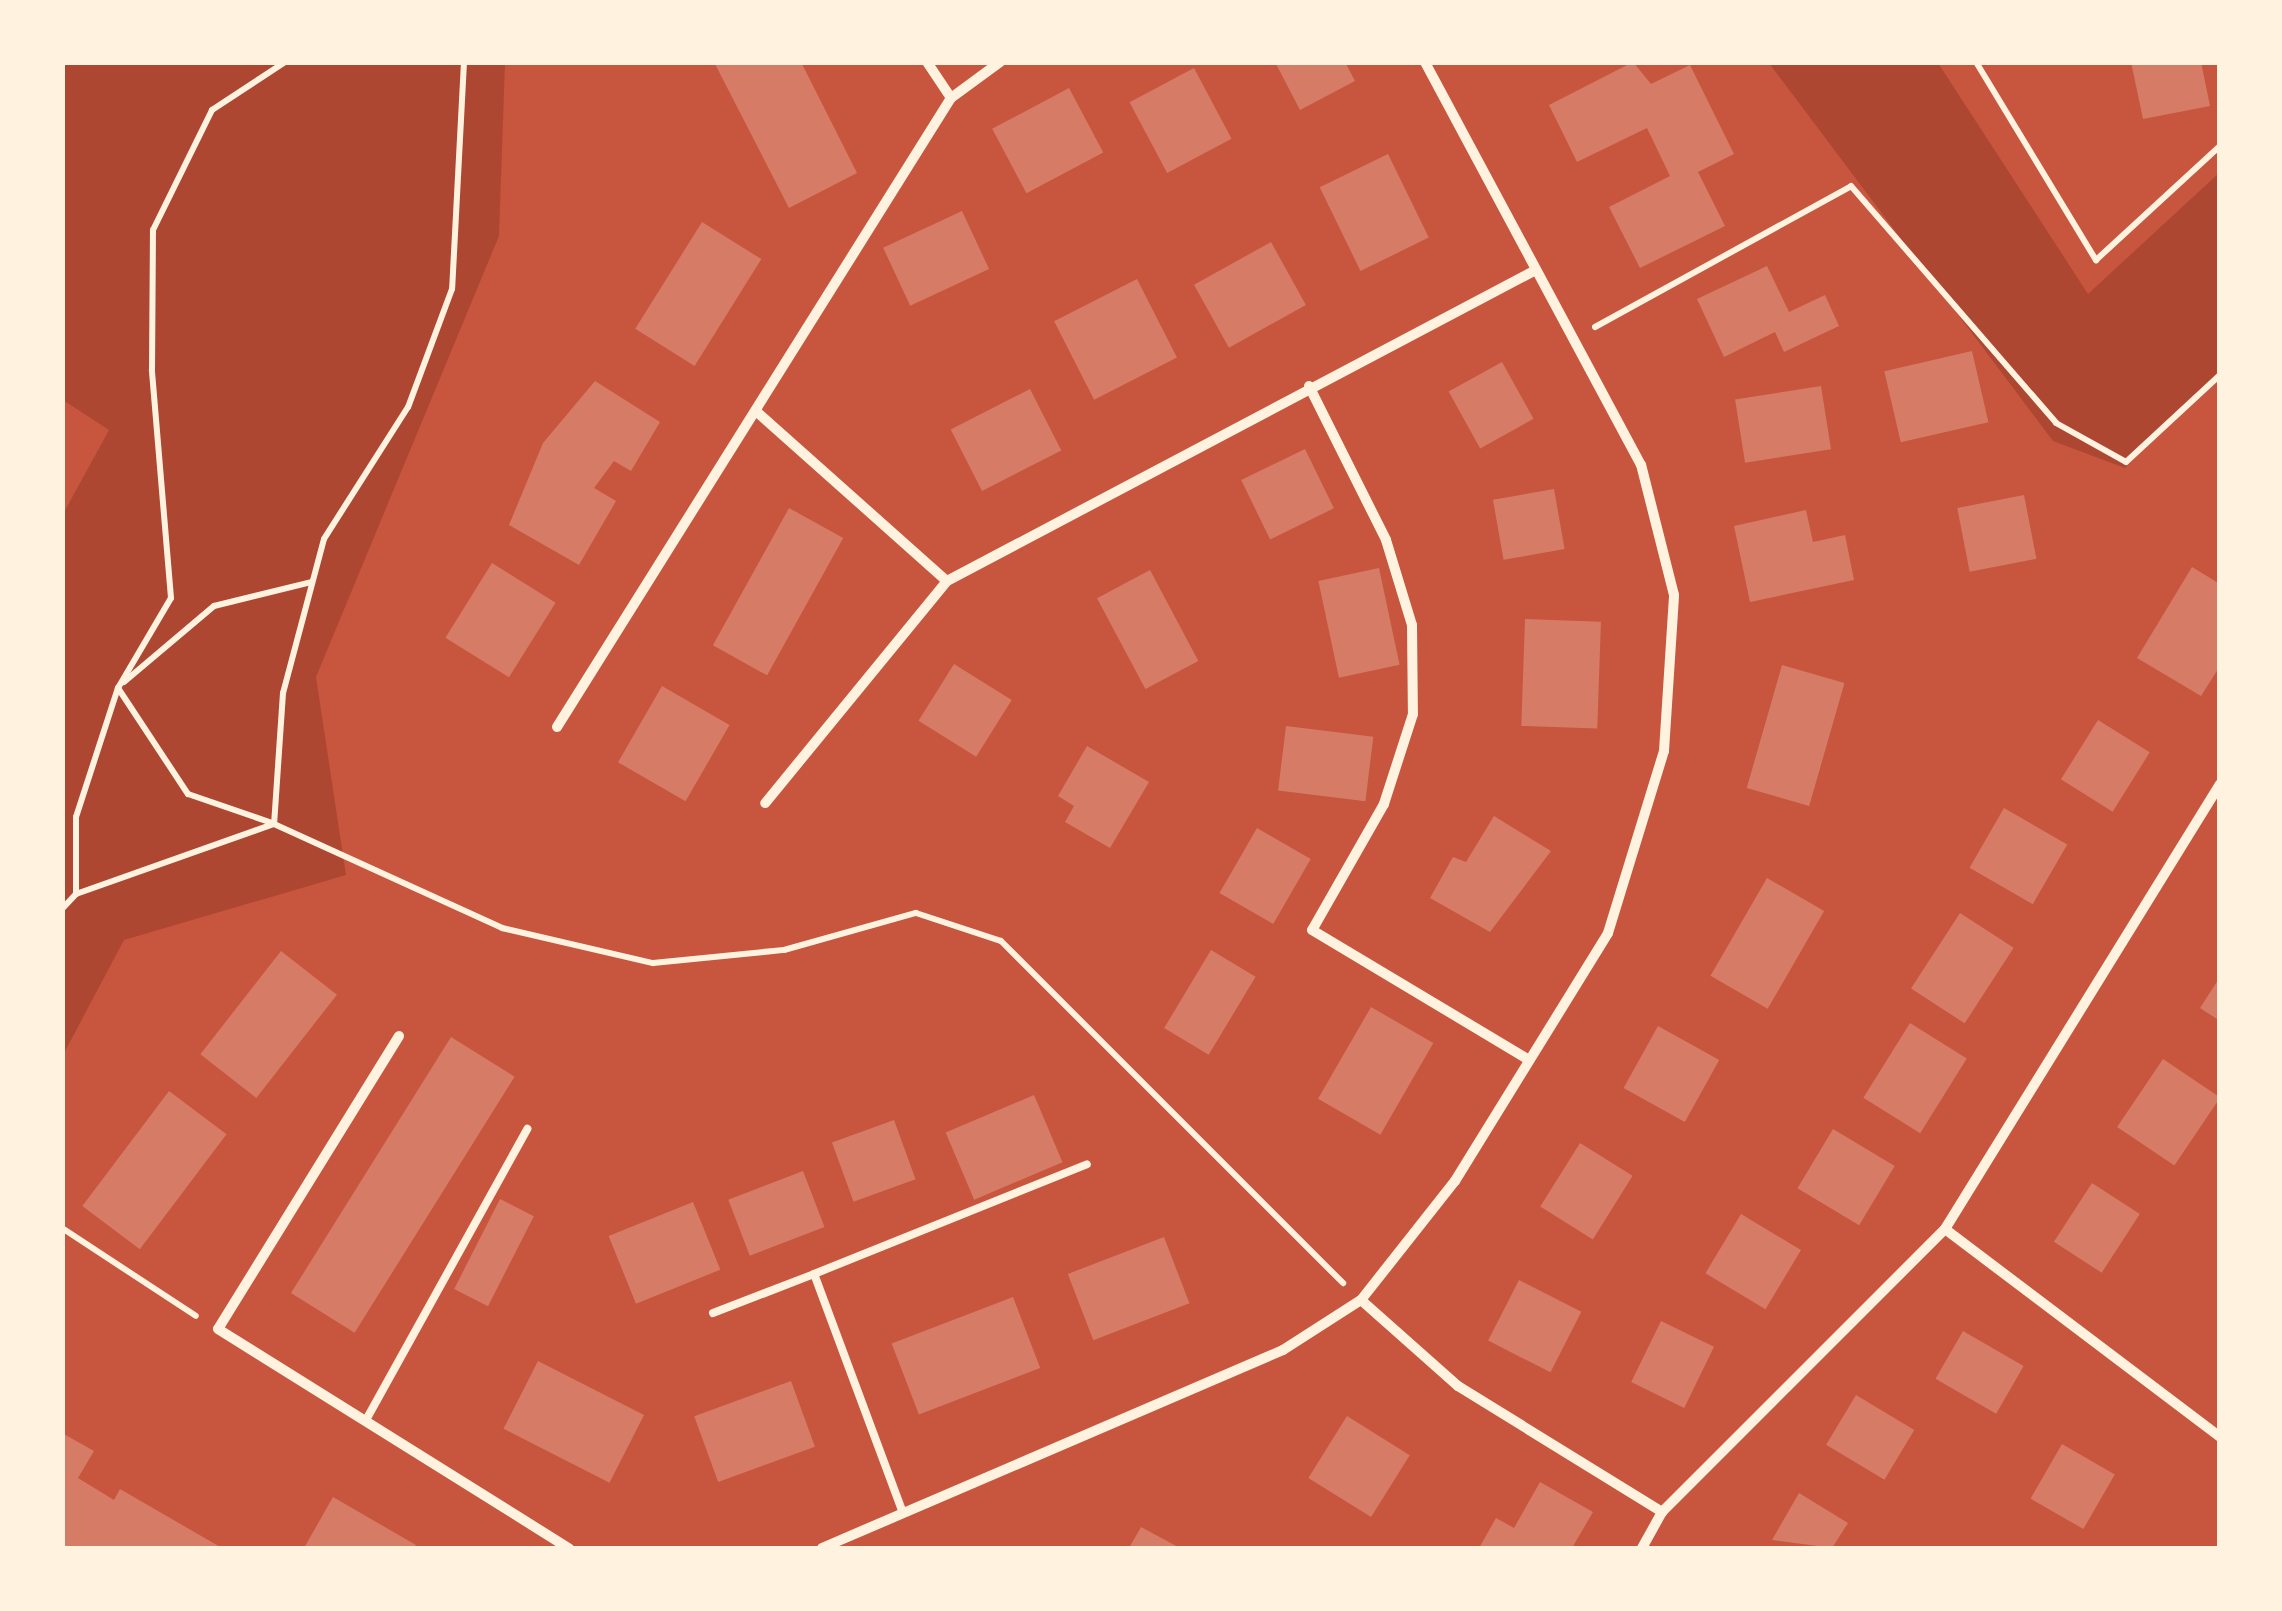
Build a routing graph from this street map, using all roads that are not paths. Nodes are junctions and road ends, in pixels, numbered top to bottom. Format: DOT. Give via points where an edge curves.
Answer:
graph roads {
  1 [pos="928,62"];
  2 [pos="1000,62"];
  3 [pos="1425,62"];
  4 [pos="951,98"];
  5 [pos="1534,271"];
  6 [pos="1309,386"];
  7 [pos="757,412"];
  8 [pos="946,582"];
  9 [pos="557,727"];
  10 [pos="2220,784"];
  11 [pos="765,803"];
  12 [pos="399,1036"];
  13 [pos="1529,1060"];
  14 [pos="527,1129"];
  15 [pos="1087,1164"];
  16 [pos="1946,1229"];
  17 [pos="814,1274"];
  18 [pos="1361,1300"];
  19 [pos="713,1312"];
  20 [pos="366,1420"];
  21 [pos="2220,1437"];
  22 [pos="1662,1512"];
  23 [pos="902,1513"];
  24 [pos="569,1548"];
  25 [pos="822,1548"];
  26 [pos="1642,1548"];
  1 -- 4 [label="street"];
  2 -- 4 [label="street"];
  3 -- 5 [label="street"];
  4 -- 7 [label="street"];
  5 -- 6 [label="street"];
  5 -- 13 [label="street" via="1641,465 1674,595 1664,751 1608,933"];
  6 -- 8 [label="street"];
  6 -- 13 [label="street" via="1386,540 1412,625 1412,714 1384,804 1312,930"];
  7 -- 8 [label="street"];
  7 -- 9 [label="street"];
  8 -- 11 [label="street"];
  10 -- 16 [label="street"];
  12 -- 20 [label="street" via="218,1329"];
  13 -- 18 [label="street" via="1455,1182"];
  14 -- 20 [label="lane"];
  15 -- 17 [label="lane"];
  16 -- 21 [label="street"];
  16 -- 22 [label="street"];
  17 -- 19 [label="lane"];
  17 -- 23 [label="lane"];
  18 -- 22 [label="street" via="1458,1386"];
  18 -- 23 [label="street" via="1282,1350"];
  20 -- 24 [label="street"];
  22 -- 26 [label="street"];
  23 -- 25 [label="street"];
}
